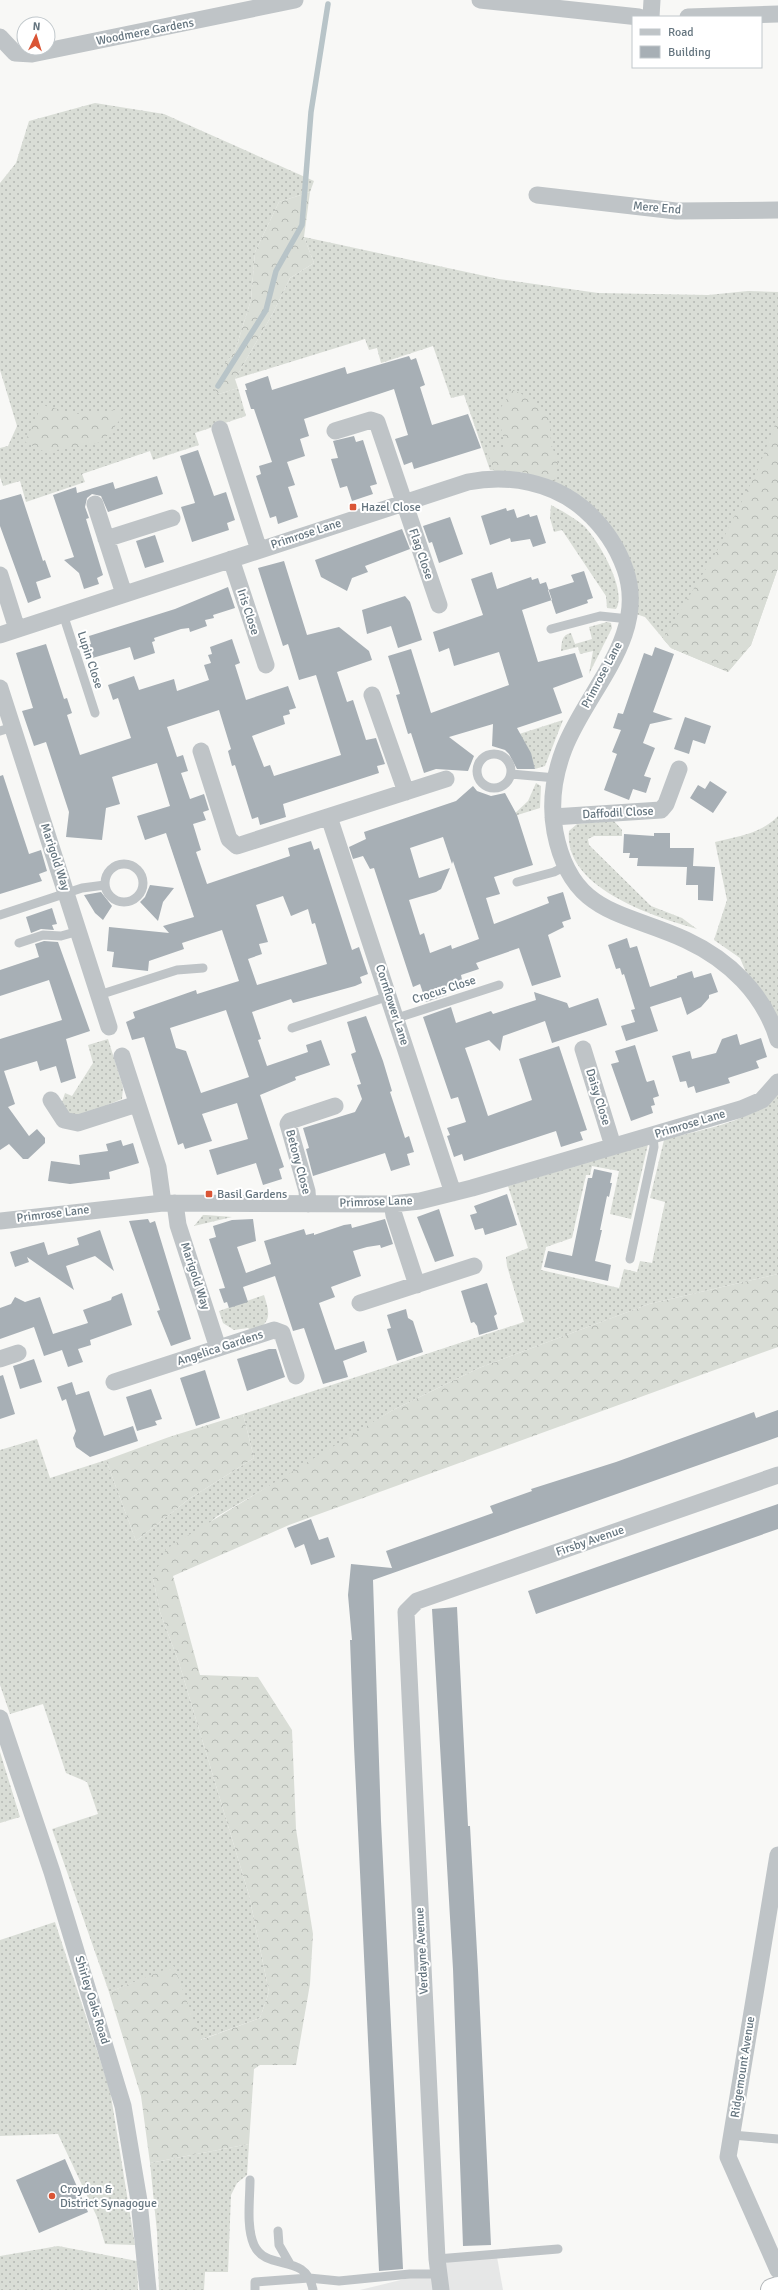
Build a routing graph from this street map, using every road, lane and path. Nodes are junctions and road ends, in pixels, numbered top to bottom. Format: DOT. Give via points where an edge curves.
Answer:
graph roads {
  1 [pos="295,0"];
  2 [pos="480,0"];
  3 [pos="652,0"];
  4 [pos="778,14"];
  5 [pos="632,16"];
  6 [pos="650,16"];
  7 [pos="718,16"];
  8 [pos="0,37"];
  9 [pos="537,194"];
  10 [pos="778,210"];
  11 [pos="220,429"];
  12 [pos="336,431"];
  13 [pos="404,502"];
  14 [pos="95,504"];
  15 [pos="172,518"];
  16 [pos="106,539"];
  17 [pos="258,550"];
  18 [pos="231,559"];
  19 [pos="0,575"];
  20 [pos="124,594"];
  21 [pos="439,604"];
  22 [pos="63,614"];
  23 [pos="629,619"];
  24 [pos="17,629"];
  25 [pos="551,629"];
  26 [pos="0,635"];
  27 [pos="266,665"];
  28 [pos="0,688"];
  29 [pos="372,694"];
  30 [pos="95,713"];
  31 [pos="6,729"];
  32 [pos="201,751"];
  33 [pos="679,769"];
  34 [pos="511,774"];
  35 [pos="556,778"];
  36 [pos="446,779"];
  37 [pos="406,792"];
  38 [pos="553,816"];
  39 [pos="329,817"];
  40 [pos="566,866"];
  41 [pos="517,882"];
  42 [pos="105,884"];
  43 [pos="67,893"];
  44 [pos="0,915"];
  45 [pos="79,931"];
  46 [pos="19,943"];
  47 [pos="203,968"];
  48 [pos="498,985"];
  49 [pos="99,995"];
  50 [pos="389,996"];
  51 [pos="397,1018"];
  52 [pos="109,1027"];
  53 [pos="292,1028"];
  54 [pos="778,1040"];
  55 [pos="583,1048"];
  56 [pos="122,1056"];
  57 [pos="778,1082"];
  58 [pos="51,1100"];
  59 [pos="137,1104"];
  60 [pos="335,1106"];
  61 [pos="653,1135"];
  62 [pos="613,1146"];
  63 [pos="453,1193"];
  64 [pos="169,1203"];
  65 [pos="308,1204"];
  66 [pos="392,1204"];
  67 [pos="0,1221"];
  68 [pos="630,1259"];
  69 [pos="474,1266"];
  70 [pos="416,1285"];
  71 [pos="360,1303"];
  72 [pos="218,1348"];
  73 [pos="18,1353"];
  74 [pos="0,1359"];
  75 [pos="296,1376"];
  76 [pos="114,1382"];
  77 [pos="778,1475"];
  78 [pos="406,1612"];
  79 [pos="0,1718"];
  80 [pos="778,1855"];
  81 [pos="732,2134"];
  82 [pos="778,2139"];
  83 [pos="250,2180"];
  84 [pos="278,2231"];
  85 [pos="558,2249"];
  86 [pos="290,2264"];
  87 [pos="778,2270"];
  88 [pos="439,2274"];
  89 [pos="311,2278"];
  90 [pos="291,2280"];
  91 [pos="778,2288"];
  92 [pos="148,2290"];
  93 [pos="255,2290"];
  94 [pos="293,2290"];
  95 [pos="313,2290"];
  96 [pos="772,2290"];
  1 -- 8 [label="street, Woodmere Gardens" via="32,54 15,53"];
  2 -- 5 [label="street"];
  3 -- 6 [label="street"];
  4 -- 7 [label="street"];
  9 -- 10 [label="street, Mere End" via="676,211"];
  11 -- 17 [label="street"];
  12 -- 13 [label="street, Flag Close" via="371,420 377,422"];
  13 -- 17 [label="street, Primrose Lane"];
  13 -- 21 [label="street, Flag Close"];
  13 -- 23 [label="street, Primrose Lane" via="468,482 491,478 527,482 555,491 570,499 593,518 618,552 630,585"];
  14 -- 16 [label="street"];
  15 -- 16 [label="street"];
  16 -- 20 [label="street"];
  17 -- 18 [label="street, Primrose Lane"];
  18 -- 20 [label="street, Primrose Lane"];
  18 -- 27 [label="street, Iris Close"];
  19 -- 24 [label="street"];
  20 -- 22 [label="street, Primrose Lane"];
  22 -- 24 [label="street, Primrose Lane"];
  22 -- 30 [label="lane, Lupin Close"];
  23 -- 25 [label="lane" via="600,616"];
  23 -- 35 [label="street, Primrose Lane" via="613,660 570,734"];
  24 -- 26 [label="street, Primrose Lane"];
  28 -- 31 [label="street, Marigold Way"];
  29 -- 37 [label="street"];
  31 -- 43 [label="street, Marigold Way"];
  32 -- 39 [label="street" via="229,839 234,845 242,846"];
  33 -- 38 [label="street, Daffodil Close" via="666,804 661,810"];
  34 -- 35 [label="lane"];
  35 -- 38 [label="street, Primrose Lane"];
  36 -- 37 [label="street"];
  37 -- 39 [label="street"];
  38 -- 40 [label="street, Primrose Lane" via="557,842"];
  39 -- 50 [label="street, Cornflower Lane"];
  40 -- 41 [label="lane"];
  40 -- 54 [label="street, Primrose Lane" via="578,884 598,905 686,940 718,957 758,999"];
  42 -- 42 [label="lane" via="108,872 119,865 132,866 138,870 143,882 140,893 131,901 125,902 119,902 109,896"];
  42 -- 43 [label="lane"];
  43 -- 44 [label="lane"];
  43 -- 45 [label="street, Marigold Way"];
  45 -- 46 [label="lane" via="61,936 43,936"];
  45 -- 49 [label="street, Marigold Way"];
  47 -- 49 [label="lane" via="177,970"];
  48 -- 51 [label="lane, Crocus Close"];
  49 -- 52 [label="street, Marigold Way"];
  50 -- 51 [label="street, Cornflower Lane"];
  50 -- 53 [label="lane"];
  51 -- 63 [label="street, Cornflower Lane"];
  55 -- 62 [label="street, Daisy Close"];
  56 -- 59 [label="street, Marigold Way"];
  57 -- 61 [label="street, Primrose Lane" via="771,1092 757,1103"];
  58 -- 59 [label="street" via="64,1120 78,1123"];
  59 -- 64 [label="street, Marigold Way"];
  60 -- 65 [label="street, Betony Close" via="290,1121 288,1124 307,1191"];
  61 -- 62 [label="street, Primrose Lane"];
  61 -- 68 [label="lane" via="654,1147"];
  62 -- 63 [label="street, Primrose Lane"];
  63 -- 66 [label="street, Primrose Lane"];
  64 -- 65 [label="street, Primrose Lane"];
  64 -- 67 [label="street, Primrose Lane"];
  64 -- 72 [label="street, Marigold Way"];
  65 -- 66 [label="street, Primrose Lane"];
  66 -- 70 [label="street"];
  69 -- 70 [label="street"];
  70 -- 71 [label="street"];
  72 -- 75 [label="street, Angelica Gardens" via="278,1330 282,1333"];
  72 -- 76 [label="street, Angelica Gardens"];
  73 -- 74 [label="street"];
  77 -- 78 [label="street, Firsby Avenue" via="417,1601"];
  78 -- 88 [label="street, Verdayne Avenue"];
  79 -- 92 [label="street, Shirley Oaks Road" via="52,1872 121,2099 139,2201"];
  80 -- 81 [label="street, Ridgemount Avenue"];
  81 -- 82 [label="lane"];
  81 -- 87 [label="street, Ridgemount Avenue" via="728,2157"];
  83 -- 86 [label="lane" via="251,2230 254,2245 261,2253 277,2262"];
  84 -- 86 [label="lane" via="279,2245"];
  85 -- 88 [label="lane"];
  86 -- 89 [label="lane" via="303,2269"];
  88 -- 89 [label="lane" via="410,2274 340,2281"];
  89 -- 90 [label="lane"];
  89 -- 95 [label="lane"];
  90 -- 93 [label="lane" via="255,2282"];
  90 -- 94 [label="lane"];
  91 -- 96 [label="highway"];
}
